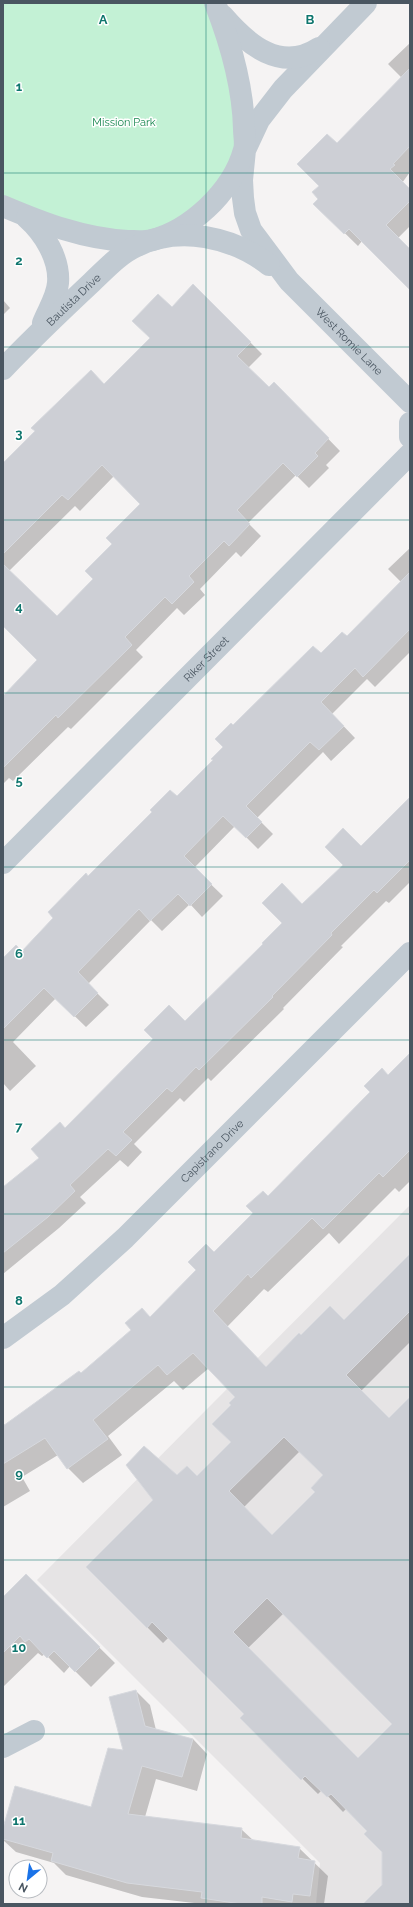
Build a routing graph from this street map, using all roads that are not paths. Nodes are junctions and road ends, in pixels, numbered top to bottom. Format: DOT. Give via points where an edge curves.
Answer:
graph roads {
  1 [pos="366,3"];
  2 [pos="216,7"];
  3 [pos="325,44"];
  4 [pos="245,150"];
  5 [pos="3,206"];
  6 [pos="25,216"];
  7 [pos="152,240"];
  8 [pos="289,281"];
  9 [pos="38,333"];
  10 [pos="3,369"];
  11 [pos="410,402"];
  12 [pos="410,422"];
  13 [pos="410,437"];
  14 [pos="410,454"];
  15 [pos="3,863"];
  16 [pos="410,953"];
  17 [pos="3,1338"];
  18 [pos="34,1731"];
  19 [pos="3,1747"];
  1 -- 3 [label="street"];
  2 -- 3 [label="street" via="254,46 277,57 301,57"];
  2 -- 4 [label="street, West Romie Lane" via="238,73 244,108"];
  3 -- 4 [label="street" via="268,107 252,132"];
  4 -- 7 [label="street, West Romie Lane" via="227,185 214,201 188,224"];
  4 -- 8 [label="street, West Romie Lane" via="242,180 245,213 251,230"];
  5 -- 6 [label="street, West Romie Lane"];
  6 -- 7 [label="street, West Romie Lane" via="113,240"];
  6 -- 9 [label="street" via="40,231 56,263 58,273 56,293"];
  7 -- 8 [label="street, West Romie Lane" via="194,236 218,239 248,251"];
  7 -- 9 [label="street, Bautista Drive" via="137,246 108,267"];
  8 -- 11 [label="street, West Romie Lane"];
  9 -- 10 [label="street, Bautista Drive"];
  12 -- 13 [label="street"];
  14 -- 15 [label="street, Riker Street"];
  16 -- 17 [label="street, Capistrano Drive" via="125,1238 62,1294"];
  18 -- 19 [label="street"];
}
